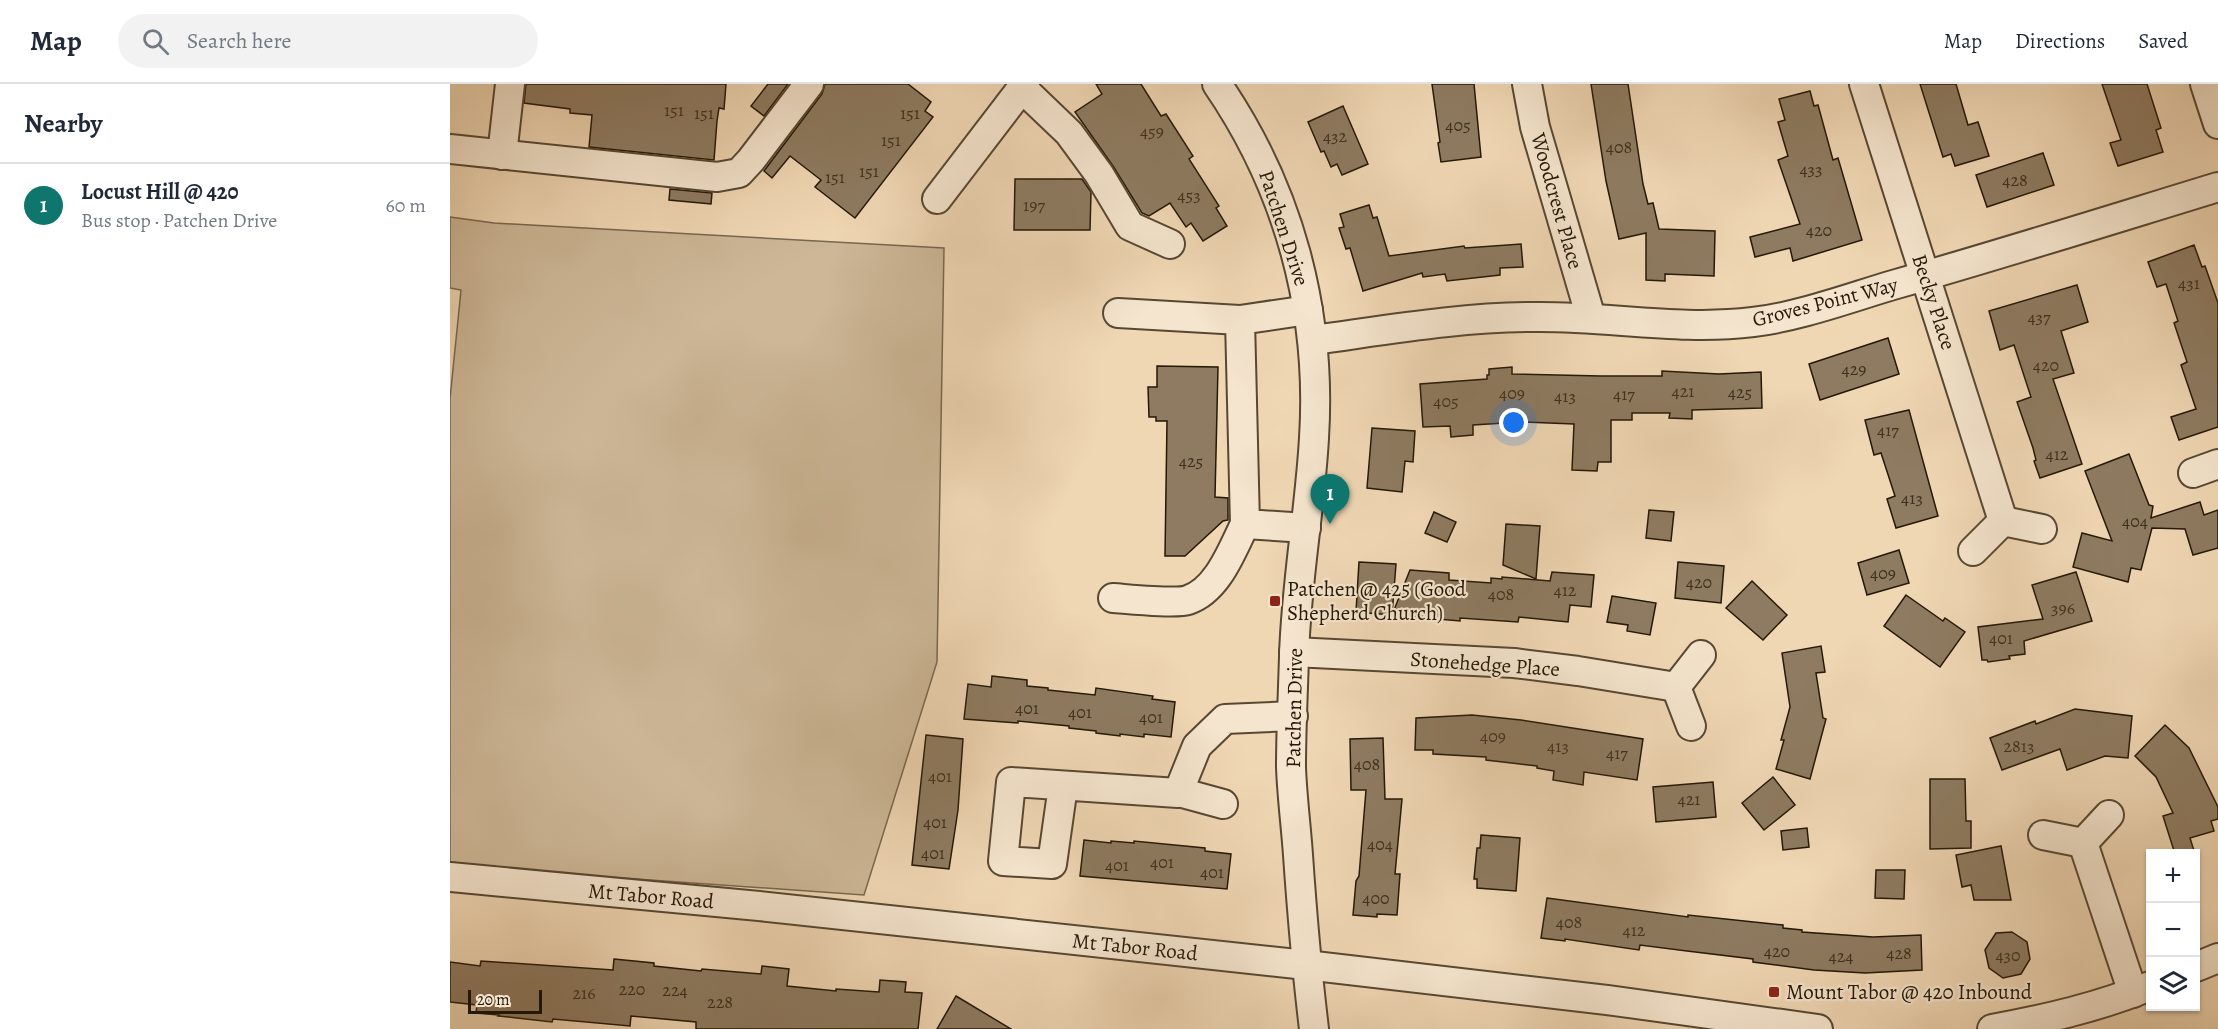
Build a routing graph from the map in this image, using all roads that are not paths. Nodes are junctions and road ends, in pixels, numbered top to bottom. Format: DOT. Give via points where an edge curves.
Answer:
graph roads {
  1 [pos="510,84"];
  2 [pos="809,84"];
  3 [pos="1217,84"];
  4 [pos="1527,84"];
  5 [pos="1864,84"];
  6 [pos="2205,84"];
  7 [pos="1024,86"];
  8 [pos="2218,124"];
  9 [pos="450,149"];
  10 [pos="502,155"];
  11 [pos="2218,187"];
  12 [pos="937,199"];
  13 [pos="1170,244"];
  14 [pos="1926,276"];
  15 [pos="1308,310"];
  16 [pos="1118,313"];
  17 [pos="1591,318"];
  18 [pos="1240,320"];
  19 [pos="1313,340"];
  20 [pos="2003,521"];
  21 [pos="1245,524"];
  22 [pos="1306,528"];
  23 [pos="2042,529"];
  24 [pos="1973,551"];
  25 [pos="1113,598"];
  26 [pos="1294,652"];
  27 [pos="1701,655"];
  28 [pos="1676,687"];
  29 [pos="1293,716"];
  30 [pos="1691,726"];
  31 [pos="1063,786"];
  32 [pos="1179,792"];
  33 [pos="1223,804"];
  34 [pos="2109,815"];
  35 [pos="2043,835"];
  36 [pos="2084,843"];
  37 [pos="450,877"];
  38 [pos="2218,958"];
  39 [pos="1306,965"];
  40 [pos="2200,965"];
  41 [pos="2142,989"];
  42 [pos="1683,1020"];
  43 [pos="1314,1029"];
  44 [pos="1818,1029"];
  45 [pos="1992,1029"];
  1 -- 10 [label="street"];
  2 -- 10 [label="street" via="739,173 717,177"];
  3 -- 15 [label="street, Patchen Drive" via="1268,172 1297,256"];
  4 -- 17 [label="street, Woodcrest Place" via="1535,127"];
  5 -- 14 [label="street, Becky Place"];
  6 -- 8 [label="street"];
  7 -- 12 [label="street"];
  7 -- 13 [label="street" via="1069,133 1130,226"];
  9 -- 10 [label="street"];
  11 -- 14 [label="street, Groves Point Way"];
  14 -- 17 [label="street, Groves Point Way" via="1754,322 1717,325"];
  14 -- 20 [label="street, Becky Place"];
  15 -- 18 [label="street"];
  15 -- 19 [label="street, Patchen Drive"];
  16 -- 18 [label="street"];
  17 -- 19 [label="street, Groves Point Way" via="1468,319"];
  18 -- 21 [label="street"];
  19 -- 22 [label="street, Patchen Drive" via="1314,438"];
  20 -- 23 [label="street"];
  20 -- 24 [label="street"];
  21 -- 22 [label="street"];
  21 -- 25 [label="street" via="1222,569 1203,592 1186,601"];
  22 -- 26 [label="street, Patchen Drive"];
  26 -- 28 [label="street, Stonehedge Place" via="1514,663"];
  26 -- 29 [label="street, Patchen Drive"];
  27 -- 28 [label="street"];
  28 -- 30 [label="street"];
  29 -- 32 [label="street" via="1225,719 1197,746"];
  29 -- 39 [label="street, Patchen Drive" via="1292,770"];
  31 -- 32 [label="street"];
  32 -- 33 [label="street"];
  34 -- 36 [label="street"];
  35 -- 36 [label="street"];
  36 -- 41 [label="street"];
  37 -- 39 [label="street, Mt Tabor Road"];
  38 -- 40 [label="street"];
  39 -- 42 [label="street, Mt Tabor Road" via="1607,1000"];
  39 -- 43 [label="street, Patchen Drive"];
  41 -- 45 [label="street" via="2042,1020"];
  42 -- 44 [label="street, Mt Tabor Road"];
}
